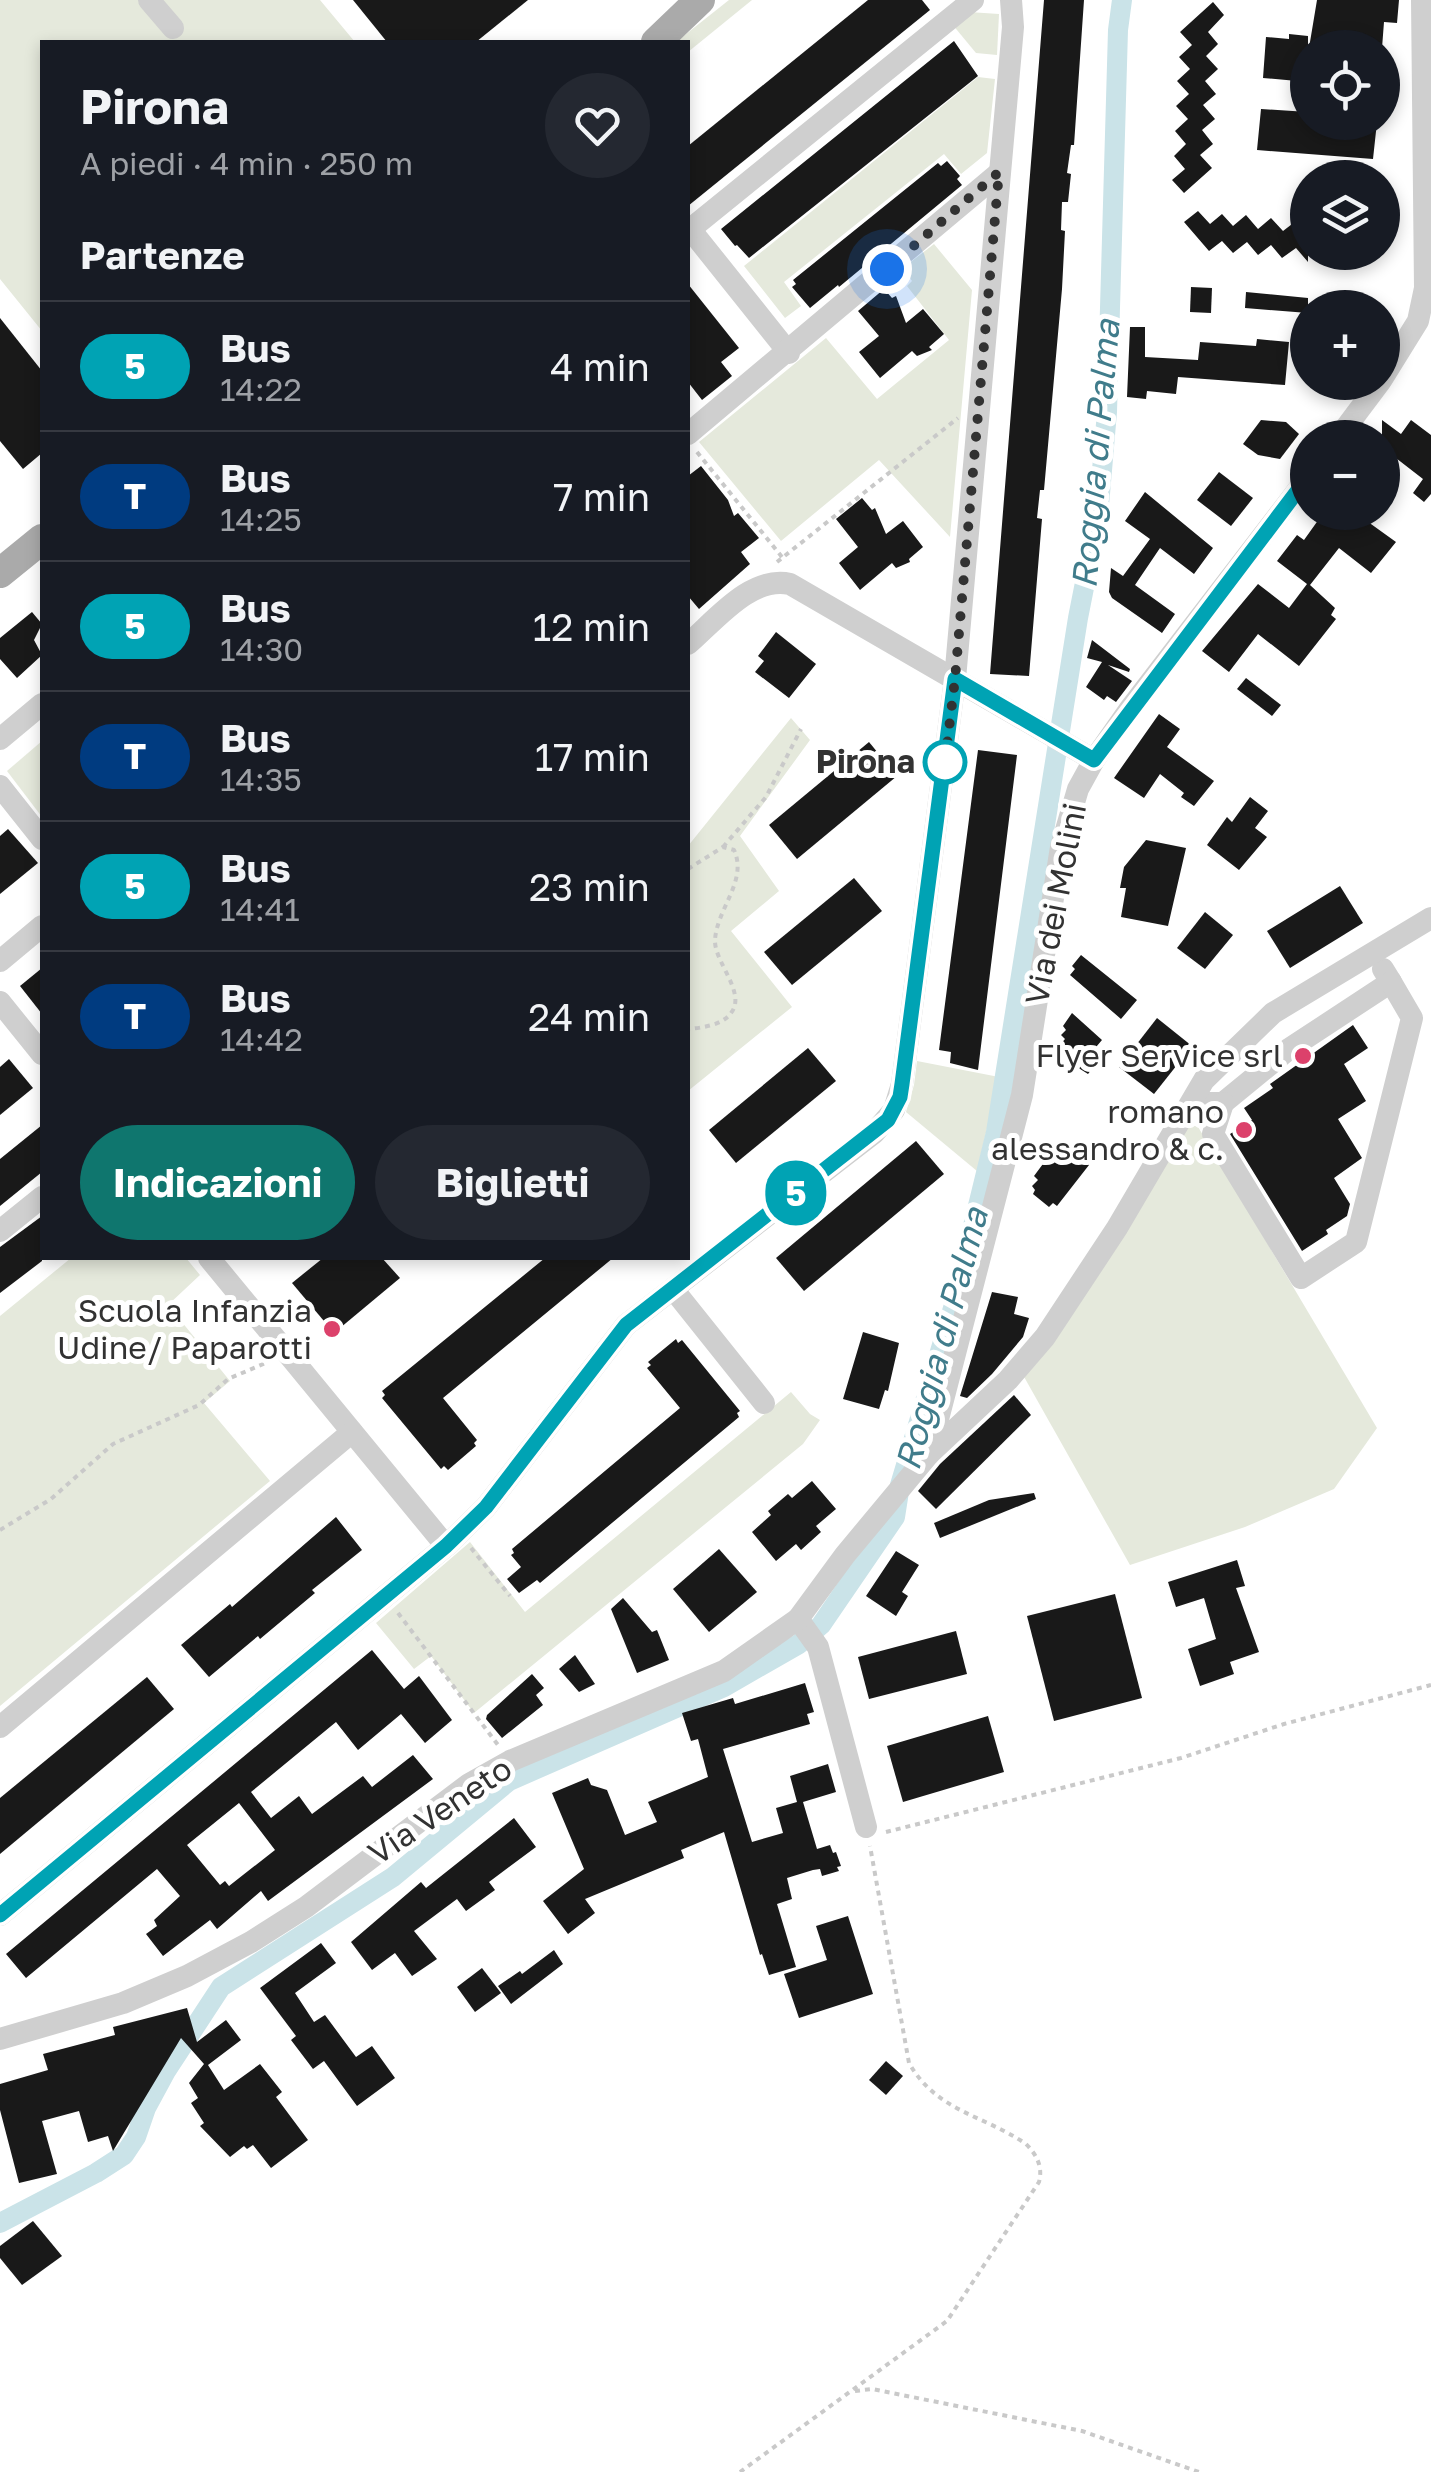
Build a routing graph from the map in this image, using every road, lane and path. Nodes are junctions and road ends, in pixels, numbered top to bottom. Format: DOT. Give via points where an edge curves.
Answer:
graph roads {
  1 [pos="149,0"];
  2 [pos="700,0"];
  3 [pos="973,0"];
  4 [pos="1010,0"];
  5 [pos="1422,0"];
  6 [pos="172,28"];
  7 [pos="658,40"];
  8 [pos="999,172"];
  9 [pos="690,229"];
  10 [pos="690,231"];
  11 [pos="1400,350"];
  12 [pos="789,352"];
  13 [pos="1367,400"];
  14 [pos="980,402"];
  15 [pos="1352,420"];
  16 [pos="690,435"];
  17 [pos="690,440"];
  18 [pos="1290,500"];
  19 [pos="40,541"];
  20 [pos="782,557"];
  21 [pos="0,573"];
  22 [pos="751,591"];
  23 [pos="690,642"];
  24 [pos="955,679"];
  25 [pos="40,706"];
  26 [pos="801,729"];
  27 [pos="0,739"];
  28 [pos="1089,756"];
  29 [pos="0,786"];
  30 [pos="40,837"];
  31 [pos="723,847"];
  32 [pos="690,868"];
  33 [pos="1431,918"];
  34 [pos="40,928"];
  35 [pos="1373,953"];
  36 [pos="0,961"];
  37 [pos="1390,982"];
  38 [pos="0,1002"];
  39 [pos="690,1028"];
  40 [pos="40,1052"];
  41 [pos="1189,1102"];
  42 [pos="1223,1104"];
  43 [pos="40,1199"];
  44 [pos="0,1231"];
  45 [pos="211,1260"];
  46 [pos="673,1288"];
  47 [pos="270,1361"];
  48 [pos="764,1404"];
  49 [pos="352,1432"];
  50 [pos="923,1462"];
  51 [pos="0,1530"];
  52 [pos="457,1545"];
  53 [pos="510,1596"];
  54 [pos="386,1597"];
  55 [pos="807,1632"];
  56 [pos="1431,1685"];
  57 [pos="0,1727"];
  58 [pos="510,1760"];
  59 [pos="867,1831"];
  60 [pos="0,1915"];
  61 [pos="0,2039"];
  62 [pos="850,2392"];
  63 [pos="740,2472"];
  64 [pos="1199,2472"];
  1 -- 6 [label="street"];
  2 -- 7 [label="main road"];
  3 -- 9 [label="street"];
  4 -- 8 [label="street"];
  5 -- 11 [label="street" via="1425,288 1418,321"];
  8 -- 12 [label="street"];
  8 -- 14 [label="street"];
  10 -- 12 [label="street"];
  12 -- 16 [label="street"];
  13 -- 15 [label="street"];
  14 -- 20 [label="path"];
  14 -- 24 [label="street"];
  17 -- 20 [label="path"];
  18 -- 28 [label="street, Via dei Molini"];
  19 -- 21 [label="main road"];
  20 -- 22 [label="path"];
  22 -- 23 [label="street"];
  22 -- 24 [label="street" via="770,582 790,584"];
  24 -- 28 [label="street"];
  24 -- 46 [label="street" via="894,1110 874,1133"];
  25 -- 27 [label="street"];
  26 -- 31 [label="path" via="766,797"];
  28 -- 50 [label="street, Via dei Molini" via="1060,848 1022,1095"];
  29 -- 30 [label="street"];
  31 -- 32 [label="path"];
  31 -- 39 [label="path" via="734,850 738,873 715,941 736,1001 724,1019"];
  33 -- 35 [label="street, Via Veneto"];
  34 -- 36 [label="street"];
  35 -- 37 [label="street"];
  35 -- 41 [label="street, Via Veneto" via="1273,1013"];
  37 -- 42 [label="street" via="1289,1049"];
  37 -- 42 [label="street" via="1412,1018 1356,1242 1301,1278 1213,1134"];
  38 -- 40 [label="street"];
  41 -- 42 [label="street"];
  41 -- 50 [label="street, Via Veneto" via="1045,1337"];
  43 -- 44 [label="street"];
  45 -- 49 [label="street"];
  46 -- 48 [label="street"];
  46 -- 52 [label="street" via="626,1325"];
  47 -- 51 [label="path" via="113,1444 52,1499"];
  49 -- 52 [label="street"];
  49 -- 57 [label="street"];
  50 -- 55 [label="street, Via Veneto" via="845,1555"];
  52 -- 53 [label="path"];
  52 -- 54 [label="street"];
  54 -- 58 [label="path"];
  54 -- 60 [label="street"];
  55 -- 58 [label="street, Via Veneto"];
  55 -- 59 [label="street"];
  56 -- 59 [label="path" via="1182,1758 890,1833"];
  58 -- 61 [label="street, Via Veneto" via="251,1942 123,2003"];
  59 -- 62 [label="path" via="910,2063 934,2095 1026,2144 1042,2173 947,2322"];
  62 -- 63 [label="path"];
  62 -- 64 [label="path" via="872,2389 1082,2431"];
}
